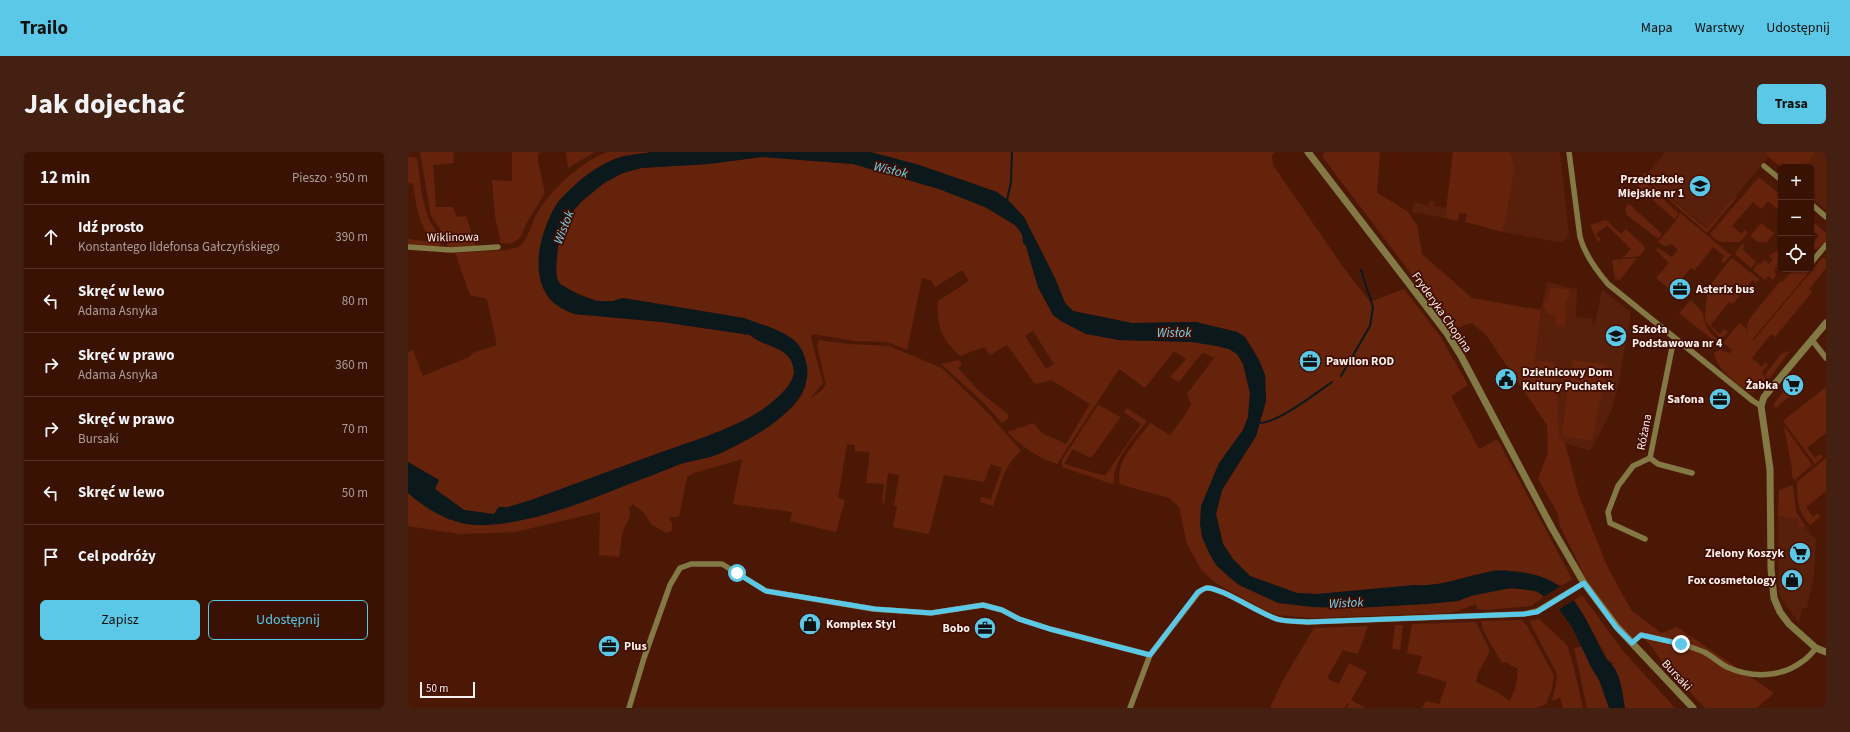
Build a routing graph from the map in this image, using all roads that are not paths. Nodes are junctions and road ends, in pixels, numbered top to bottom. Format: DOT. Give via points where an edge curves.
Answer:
graph roads {
  1 [pos="1308,152"];
  2 [pos="1569,152"];
  3 [pos="1764,166"];
  4 [pos="1778,178"];
  5 [pos="1814,207"];
  6 [pos="1826,217"];
  7 [pos="1826,245"];
  8 [pos="408,247"];
  9 [pos="498,247"];
  10 [pos="1814,259"];
  11 [pos="1826,323"];
  12 [pos="1676,340"];
  13 [pos="1812,340"];
  14 [pos="1826,358"];
  15 [pos="1761,406"];
  16 [pos="1650,458"];
  17 [pos="1692,473"];
  18 [pos="1645,539"];
  19 [pos="1581,585"];
  20 [pos="1632,643"];
  21 [pos="1816,648"];
  22 [pos="1826,652"];
  23 [pos="1150,655"];
  24 [pos="629,708"];
  25 [pos="1130,708"];
  26 [pos="1693,708"];
  1 -- 19 [label="street, Fryderyka Chopina" via="1446,332"];
  2 -- 12 [label="street" via="1582,247 1608,284"];
  3 -- 4 [label="street"];
  5 -- 6 [label="street"];
  7 -- 10 [label="street"];
  8 -- 9 [label="street, Wiklinowa" via="451,250"];
  11 -- 13 [label="street"];
  12 -- 15 [label="street"];
  12 -- 16 [label="street, Różana" via="1672,348"];
  13 -- 14 [label="street"];
  13 -- 15 [label="street" via="1764,397"];
  15 -- 21 [label="street" via="1770,469 1771,569 1774,598 1789,624"];
  16 -- 17 [label="street" via="1658,464"];
  16 -- 18 [label="street, Różana" via="1633,466 1618,486 1608,512 1610,523"];
  19 -- 20 [label="street, Bursaki"];
  19 -- 23 [label="street" via="1537,612 1524,614 1308,622 1278,620 1226,594 1205,588 1198,592"];
  20 -- 21 [label="street" via="1641,635 1675,643 1704,652 1743,674 1765,675 1799,664"];
  20 -- 26 [label="street, Bursaki"];
  21 -- 22 [label="street"];
  23 -- 24 [label="street" via="1050,629 983,605 931,613 875,609 766,591 722,564 691,564 680,568 670,585"];
  23 -- 25 [label="street"];
}
